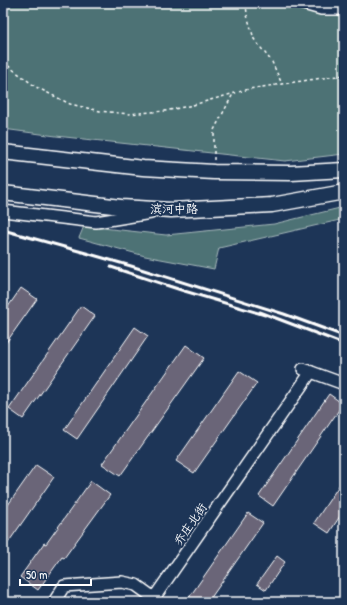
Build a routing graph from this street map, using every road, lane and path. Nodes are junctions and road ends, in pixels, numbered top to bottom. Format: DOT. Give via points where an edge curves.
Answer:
graph roads {
  1 [pos="246,3"];
  2 [pos="300,3"];
  3 [pos="344,10"];
  4 [pos="3,62"];
  5 [pos="344,75"];
  6 [pos="282,84"];
  7 [pos="233,94"];
  8 [pos="3,152"];
  9 [pos="344,170"];
  10 [pos="214,172"];
  11 [pos="344,192"];
  12 [pos="3,193"];
  13 [pos="172,210"];
  14 [pos="3,211"];
  15 [pos="344,384"];
  16 [pos="54,602"];
  1 -- 6 [label="path" via="254,38 272,62"];
  2 -- 3 [label="street" via="321,9"];
  4 -- 7 [label="path" via="36,87 70,104 100,112 129,114 165,111"];
  5 -- 6 [label="path"];
  6 -- 7 [label="path"];
  7 -- 10 [label="path" via="214,130"];
  8 -- 10 [label="main road" via="143,168"];
  9 -- 10 [label="main road" via="291,173"];
  11 -- 13 [label="main road, 滨河中路" via="272,205"];
  12 -- 13 [label="main road, 滨河中路" via="121,207"];
  13 -- 14 [label="street" via="96,222"];
  15 -- 16 [label="street, 乔庄北街" via="307,370 154,598 136,585 122,582 64,586"];
}
